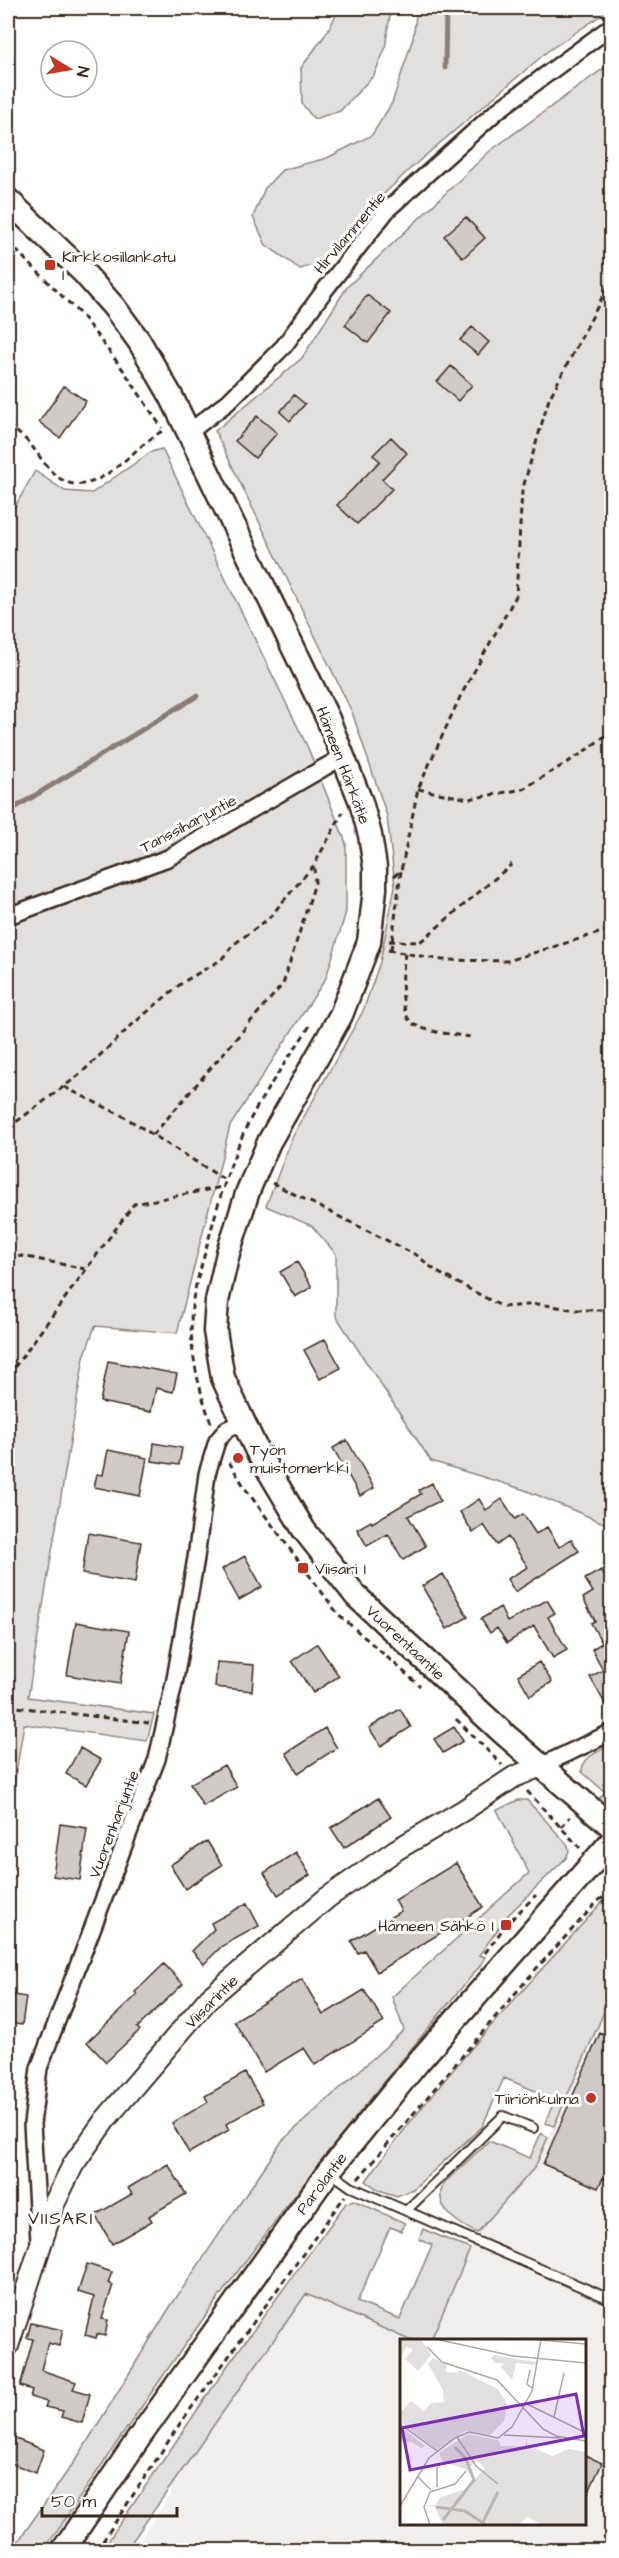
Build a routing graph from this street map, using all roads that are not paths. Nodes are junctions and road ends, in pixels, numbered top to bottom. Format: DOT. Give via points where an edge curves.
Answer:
graph roads {
  1 [pos="612,26"];
  2 [pos="8,200"];
  3 [pos="188,433"];
  4 [pos="344,756"];
  5 [pos="8,916"];
  6 [pos="243,1422"];
  7 [pos="612,1732"];
  8 [pos="541,1766"];
  9 [pos="612,1827"];
  10 [pos="612,1841"];
  11 [pos="533,2128"];
  12 [pos="328,2171"];
  13 [pos="406,2211"];
  14 [pos="39,2246"];
  15 [pos="612,2300"];
  16 [pos="8,2346"];
  17 [pos="63,2550"];
  1 -- 3 [label="street, Hirvilammentie" via="497,111 388,209 284,346 228,402"];
  2 -- 3 [label="main road, Hämeen Härkätie" via="114,307 139,341"];
  3 -- 4 [label="main road, Hämeen Härkätie"];
  4 -- 5 [label="street, Tanssiharjuntie" via="168,858"];
  4 -- 6 [label="main road, Hämeen Härkätie" via="370,835 375,867 369,942 341,1015 283,1115 248,1191 228,1253 215,1331 223,1378"];
  6 -- 8 [label="main road, Vuorentaantie" via="304,1530 356,1596"];
  6 -- 14 [label="street, Vuorenharjuntie" via="227,1429 217,1441 207,1474 196,1558 157,1759 39,2068 32,2124"];
  7 -- 8 [label="street"];
  8 -- 9 [label="main road, Vuorentaantie"];
  8 -- 14 [label="street, Viisarintie" via="514,1777 327,1898 209,1998 105,2120 73,2165"];
  10 -- 12 [label="main road, Parolantie"];
  11 -- 13 [label="lane" via="503,2116"];
  12 -- 13 [label="lane" via="351,2187"];
  12 -- 17 [label="main road, Parolantie"];
  13 -- 15 [label="lane"];
  14 -- 16 [label="street, Viisarintie"];
}
